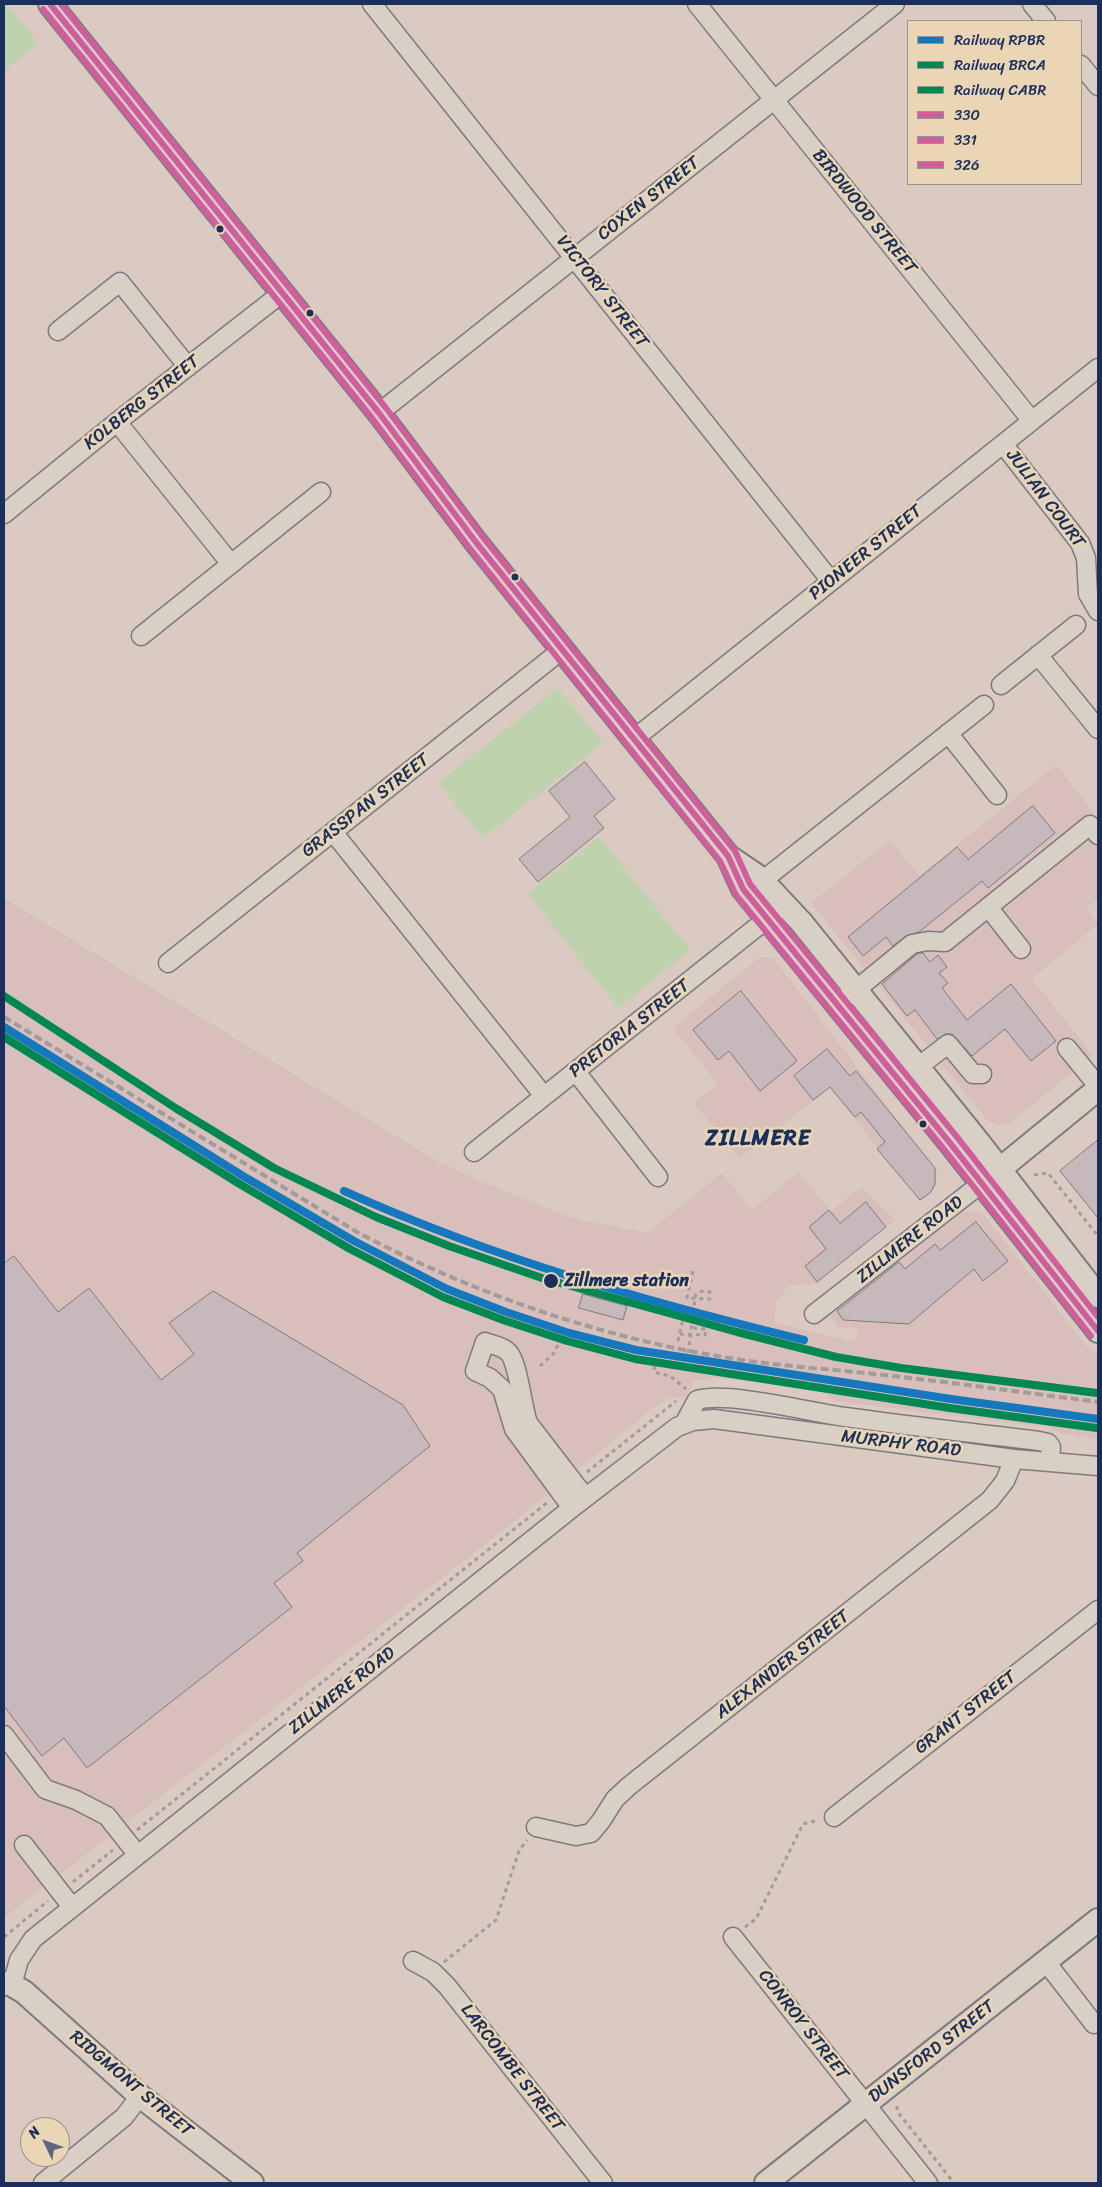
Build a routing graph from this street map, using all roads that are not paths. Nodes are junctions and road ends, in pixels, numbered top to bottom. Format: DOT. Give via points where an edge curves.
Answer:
graph roads {
  1 [pos="50,4"];
  2 [pos="372,4"];
  3 [pos="697,4"];
  4 [pos="894,4"];
  5 [pos="1032,4"];
  6 [pos="1045,20"];
  7 [pos="1082,65"];
  8 [pos="1098,86"];
  9 [pos="774,100"];
  10 [pos="574,258"];
  11 [pos="282,293"];
  12 [pos="58,331"];
  13 [pos="188,367"];
  14 [pos="1098,368"];
  15 [pos="379,413"];
  16 [pos="1032,421"];
  17 [pos="117,422"];
  18 [pos="1003,444"];
  19 [pos="321,492"];
  20 [pos="6,506"];
  21 [pos="232,564"];
  22 [pos="831,582"];
  23 [pos="1098,611"];
  24 [pos="1076,624"];
  25 [pos="141,636"];
  26 [pos="564,650"];
  27 [pos="1038,655"];
  28 [pos="1001,685"];
  29 [pos="984,704"];
  30 [pos="1098,729"];
  31 [pos="948,733"];
  32 [pos="634,738"];
  33 [pos="997,795"];
  34 [pos="333,832"];
  35 [pos="1098,835"];
  36 [pos="728,856"];
  37 [pos="762,881"];
  38 [pos="988,907"];
  39 [pos="776,912"];
  40 [pos="1021,948"];
  41 [pos="168,963"];
  42 [pos="856,990"];
  43 [pos="838,1005"];
  44 [pos="1067,1048"];
  45 [pos="918,1067"];
  46 [pos="576,1072"];
  47 [pos="982,1074"];
  48 [pos="1098,1088"];
  49 [pos="544,1096"];
  50 [pos="474,1152"];
  51 [pos="1000,1169"];
  52 [pos="658,1176"];
  53 [pos="982,1184"];
  54 [pos="1098,1296"];
  55 [pos="814,1314"];
  56 [pos="1098,1331"];
  57 [pos="720,1399"];
  58 [pos="704,1420"];
  59 [pos="726,1421"];
  60 [pos="684,1424"];
  61 [pos="1014,1459"];
  62 [pos="1050,1462"];
  63 [pos="1098,1466"];
  64 [pos="567,1488"];
  65 [pos="578,1503"];
  66 [pos="1098,1610"];
  67 [pos="4,1736"];
  68 [pos="834,1817"];
  69 [pos="536,1827"];
  70 [pos="24,1845"];
  71 [pos="137,1854"];
  72 [pos="72,1907"];
  73 [pos="1098,1920"];
  74 [pos="733,1936"];
  75 [pos="413,1961"];
  76 [pos="1046,1962"];
  77 [pos="8,1984"];
  78 [pos="1094,2024"];
  79 [pos="140,2096"];
  80 [pos="866,2105"];
  81 [pos="43,2183"];
  82 [pos="252,2183"];
  83 [pos="603,2183"];
  84 [pos="766,2183"];
  85 [pos="928,2183"];
  1 -- 11 [label="main road"];
  2 -- 10 [label="street, VICTORY STREET"];
  3 -- 9 [label="street, BIRDWOOD STREET"];
  4 -- 9 [label="street, COXEN STREET"];
  5 -- 6 [label="street"];
  7 -- 8 [label="street"];
  9 -- 10 [label="street, COXEN STREET"];
  9 -- 16 [label="street, BIRDWOOD STREET"];
  10 -- 15 [label="street, COXEN STREET"];
  10 -- 22 [label="street, VICTORY STREET"];
  11 -- 13 [label="street, KOLBERG STREET"];
  11 -- 15 [label="main road"];
  12 -- 13 [label="street" via="120,282"];
  13 -- 17 [label="street, KOLBERG STREET"];
  14 -- 16 [label="street, PIONEER STREET"];
  15 -- 26 [label="main road"];
  16 -- 18 [label="street, PIONEER STREET"];
  17 -- 20 [label="street, KOLBERG STREET"];
  17 -- 21 [label="street"];
  18 -- 22 [label="street, PIONEER STREET"];
  18 -- 23 [label="street, JULIAN COURT" via="1080,542 1086,558 1088,594"];
  19 -- 21 [label="street"];
  21 -- 25 [label="street"];
  22 -- 32 [label="street, PIONEER STREET"];
  24 -- 27 [label="street"];
  26 -- 32 [label="main road"];
  26 -- 34 [label="street, GRASSPAN STREET"];
  27 -- 28 [label="street"];
  27 -- 30 [label="street"];
  29 -- 31 [label="street"];
  31 -- 33 [label="street"];
  31 -- 37 [label="street"];
  32 -- 36 [label="main road"];
  34 -- 41 [label="street, GRASSPAN STREET"];
  34 -- 49 [label="street"];
  35 -- 38 [label="street" via="1090,826"];
  36 -- 37 [label="main road"];
  36 -- 39 [label="main road" via="743,888"];
  37 -- 39 [label="main road"];
  38 -- 40 [label="street"];
  38 -- 42 [label="street" via="945,942 912,944"];
  39 -- 42 [label="main road"];
  39 -- 43 [label="main road"];
  39 -- 46 [label="street, PRETORIA STREET"];
  42 -- 43 [label="street"];
  42 -- 45 [label="main road"];
  43 -- 53 [label="main road"];
  44 -- 48 [label="street"];
  45 -- 47 [label="street" via="948,1044 973,1074"];
  45 -- 51 [label="main road"];
  46 -- 49 [label="street, PRETORIA STREET"];
  46 -- 52 [label="street"];
  48 -- 51 [label="main road, ZILLMERE ROAD"];
  49 -- 50 [label="street, PRETORIA STREET"];
  51 -- 53 [label="main road, ZILLMERE ROAD"];
  51 -- 54 [label="main road"];
  53 -- 55 [label="street, ZILLMERE ROAD"];
  53 -- 56 [label="main road"];
  57 -- 59 [label="street"];
  57 -- 60 [label="street" via="697,1400"];
  57 -- 62 [label="street" via="1039,1441 1048,1443 1051,1448"];
  58 -- 59 [label="street, MURPHY ROAD"];
  58 -- 60 [label="street, ZILLMERE ROAD"];
  59 -- 61 [label="street, MURPHY ROAD"];
  60 -- 65 [label="street, ZILLMERE ROAD" via="671,1430"];
  61 -- 62 [label="street, MURPHY ROAD"];
  61 -- 69 [label="street, ALEXANDER STREET" via="1005,1481 990,1500 622,1792 591,1833 576,1836"];
  62 -- 63 [label="street, MURPHY ROAD"];
  64 -- 64 [label="street" via="514,1429 502,1389 475,1371 485,1342 504,1349 514,1360 528,1423"];
  64 -- 65 [label="street"];
  65 -- 71 [label="street, ZILLMERE ROAD"];
  66 -- 68 [label="street, GRANT STREET"];
  67 -- 71 [label="street" via="44,1789 107,1816"];
  70 -- 72 [label="street"];
  71 -- 72 [label="street, ZILLMERE ROAD"];
  72 -- 77 [label="street, ZILLMERE ROAD" via="27,1946"];
  73 -- 76 [label="main road, DUNSFORD STREET"];
  74 -- 80 [label="street, CONROY STREET"];
  75 -- 83 [label="street, LARCOMBE STREET" via="433,1972 447,1986"];
  76 -- 78 [label="street"];
  76 -- 80 [label="main road, DUNSFORD STREET"];
  77 -- 79 [label="main road, RIDGMONT STREET" via="24,1992"];
  79 -- 81 [label="street" via="124,2117"];
  79 -- 82 [label="main road, RIDGMONT STREET"];
  80 -- 84 [label="main road, DUNSFORD STREET"];
  80 -- 85 [label="street, CONROY STREET"];
}
